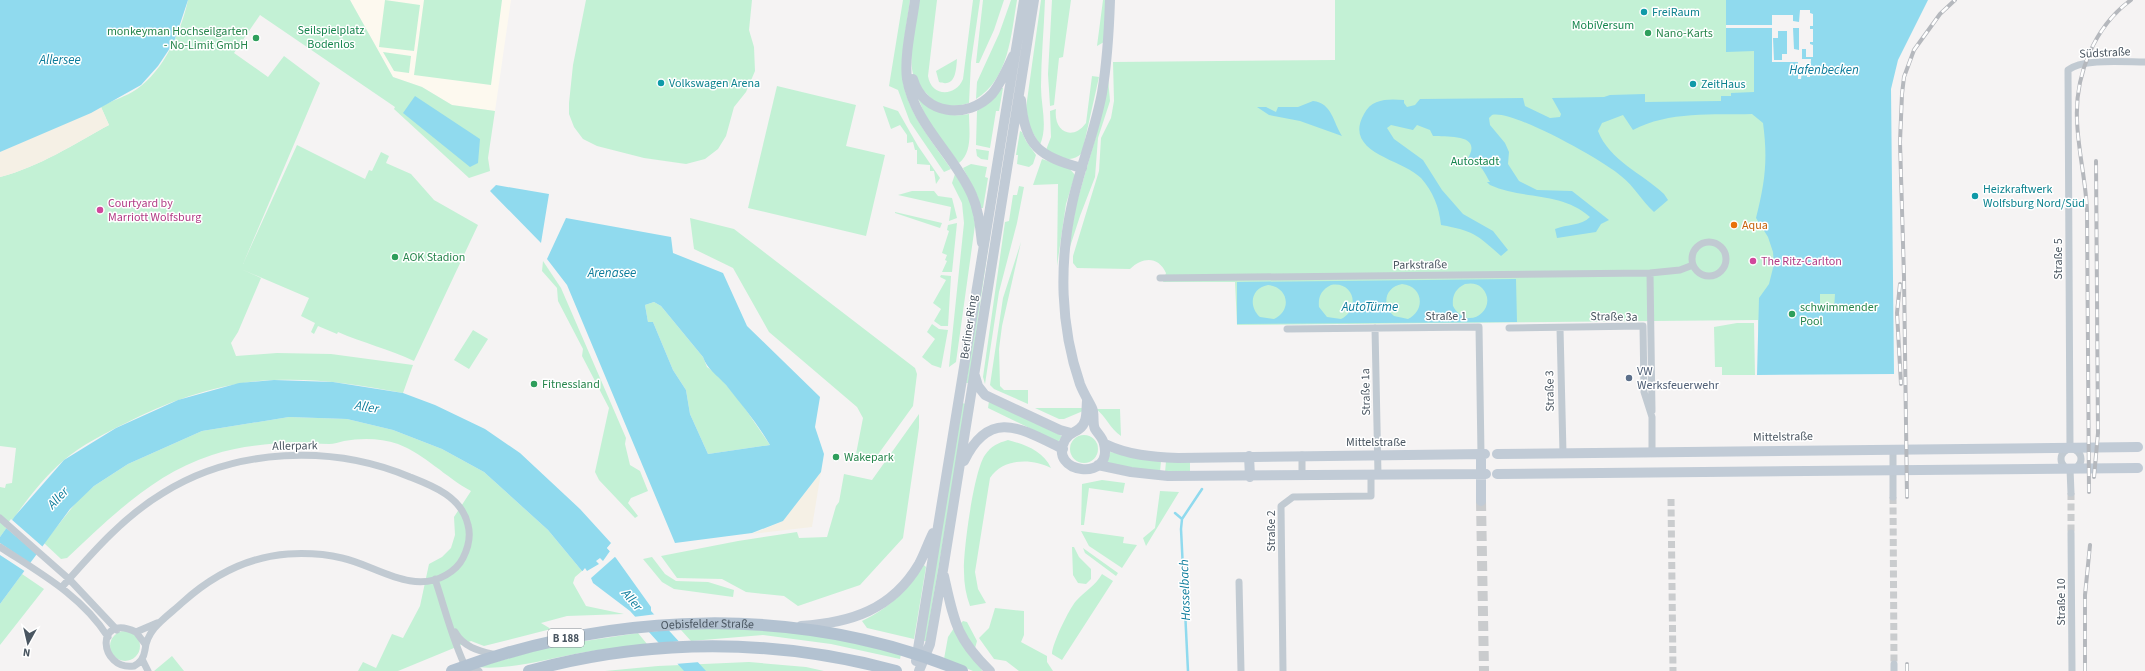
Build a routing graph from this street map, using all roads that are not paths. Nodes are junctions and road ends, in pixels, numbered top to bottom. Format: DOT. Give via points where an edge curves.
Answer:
graph roads {
  1 [pos="915,0"];
  2 [pos="1024,0"];
  3 [pos="1034,0"];
  4 [pos="1110,0"];
  5 [pos="1017,47"];
  6 [pos="909,50"];
  7 [pos="2145,62"];
  8 [pos="2068,70"];
  9 [pos="1020,80"];
  10 [pos="1082,168"];
  11 [pos="983,253"];
  12 [pos="1693,265"];
  13 [pos="1650,273"];
  14 [pos="1160,278"];
  15 [pos="1375,328"];
  16 [pos="1509,328"];
  17 [pos="1560,328"];
  18 [pos="1287,329"];
  19 [pos="975,375"];
  20 [pos="1087,401"];
  21 [pos="1652,417"];
  22 [pos="1075,431"];
  23 [pos="1097,433"];
  24 [pos="1105,444"];
  25 [pos="2070,448"];
  26 [pos="2138,448"];
  27 [pos="1063,449"];
  28 [pos="1893,449"];
  29 [pos="1652,452"];
  30 [pos="1563,453"];
  31 [pos="1483,454"];
  32 [pos="1497,454"];
  33 [pos="1302,455"];
  34 [pos="1378,455"];
  35 [pos="1249,456"];
  36 [pos="1098,465"];
  37 [pos="2138,468"];
  38 [pos="2070,469"];
  39 [pos="1892,470"];
  40 [pos="959,472"];
  41 [pos="1483,474"];
  42 [pos="1497,474"];
  43 [pos="1374,475"];
  44 [pos="1302,476"];
  45 [pos="1250,477"];
  46 [pos="2071,493"];
  47 [pos="1893,497"];
  48 [pos="1482,501"];
  49 [pos="0,518"];
  50 [pos="938,520"];
  51 [pos="2071,533"];
  52 [pos="0,547"];
  53 [pos="943,570"];
  54 [pos="69,579"];
  55 [pos="435,579"];
  56 [pos="1239,582"];
  57 [pos="62,587"];
  58 [pos="160,621"];
  59 [pos="790,626"];
  60 [pos="452,627"];
  61 [pos="117,630"];
  62 [pos="136,632"];
  63 [pos="108,637"];
  64 [pos="144,644"];
  65 [pos="499,656"];
  66 [pos="922,656"];
  67 [pos="142,659"];
  68 [pos="130,669"];
  69 [pos="466,669"];
  70 [pos="148,671"];
  71 [pos="452,671"];
  72 [pos="479,671"];
  73 [pos="529,671"];
  74 [pos="896,671"];
  75 [pos="916,671"];
  76 [pos="919,671"];
  77 [pos="962,671"];
  78 [pos="990,671"];
  79 [pos="1241,671"];
  80 [pos="1283,671"];
  81 [pos="2072,671"];
  1 -- 6 [label="street"];
  2 -- 5 [label="street, Berliner Ring"];
  3 -- 9 [label="street, Berliner Ring"];
  4 -- 10 [label="street" via="1102,94"];
  5 -- 6 [label="street" via="992,93 973,107 954,111 944,110 927,102 914,85"];
  5 -- 11 [label="street, Berliner Ring"];
  6 -- 11 [label="street" via="906,71 914,101 930,132 957,169 977,208"];
  7 -- 8 [label="street, Südstraße" via="2085,63 2073,65"];
  8 -- 25 [label="street, Straße 5"];
  9 -- 10 [label="street" via="1024,126 1034,145 1048,157"];
  9 -- 19 [label="street, Berliner Ring"];
  10 -- 20 [label="street" via="1069,219 1063,261 1063,286 1070,346"];
  11 -- 50 [label="street, Berliner Ring"];
  12 -- 12 [label="street" via="1700,274 1716,274 1726,262 1724,251 1716,244 1700,245 1693,254"];
  12 -- 13 [label="street, Parkstraße" via="1680,270"];
  13 -- 14 [label="street, Parkstraße"];
  13 -- 21 [label="street"];
  15 -- 18 [label="street, Straße 1"];
  15 -- 31 [label="street, Straße 1" via="1479,327"];
  15 -- 34 [label="street, Straße 1a"];
  16 -- 17 [label="street, Straße 3a"];
  17 -- 21 [label="street, Straße 3a" via="1643,326 1644,392"];
  17 -- 30 [label="street, Straße 3"];
  19 -- 22 [label="street" via="978,386 985,395 1060,430"];
  19 -- 40 [label="street, Berliner Ring"];
  20 -- 22 [label="street" via="1085,422"];
  20 -- 23 [label="street" via="1092,409"];
  21 -- 29 [label="street, Straße 3a"];
  22 -- 23 [label="street" via="1089,429"];
  22 -- 27 [label="street" via="1065,440"];
  23 -- 24 [label="street"];
  24 -- 35 [label="street, Mittelstraße" via="1119,451 1159,457"];
  24 -- 36 [label="street" via="1105,452"];
  25 -- 26 [label="street, Mittelstraße"];
  25 -- 28 [label="street, Mittelstraße"];
  25 -- 38 [label="street" via="2065,450 2060,459 2062,465"];
  25 -- 38 [label="street" via="2079,452 2081,460 2077,467"];
  27 -- 36 [label="street" via="1067,462 1074,468 1087,470"];
  27 -- 40 [label="street" via="1020,429 998,428 983,434 977,440"];
  28 -- 29 [label="street, Mittelstraße"];
  28 -- 39 [label="street"];
  29 -- 30 [label="street, Mittelstraße"];
  30 -- 32 [label="street, Mittelstraße"];
  31 -- 34 [label="street, Mittelstraße"];
  31 -- 41 [label="street"];
  33 -- 34 [label="street, Mittelstraße"];
  33 -- 35 [label="street, Mittelstraße"];
  33 -- 44 [label="street"];
  34 -- 43 [label="street, Straße 1a"];
  35 -- 45 [label="street"];
  36 -- 45 [label="street" via="1168,476"];
  37 -- 38 [label="street"];
  38 -- 39 [label="street"];
  38 -- 46 [label="street"];
  39 -- 42 [label="street"];
  39 -- 47 [label="street"];
  40 -- 53 [label="street, Berliner Ring"];
  41 -- 43 [label="street"];
  41 -- 48 [label="street"];
  43 -- 44 [label="street"];
  43 -- 80 [label="street, Straße 2" via="1371,496 1293,497 1281,506"];
  44 -- 45 [label="street"];
  49 -- 54 [label="street"];
  50 -- 59 [label="street" via="919,564 895,595 857,617 823,625"];
  50 -- 66 [label="street, Berliner Ring"];
  51 -- 81 [label="street, Straße 10"];
  52 -- 57 [label="street"];
  53 -- 66 [label="street, Berliner Ring"];
  53 -- 78 [label="street" via="953,616 962,639"];
  54 -- 55 [label="street, Allerpark" via="107,537 163,493 184,481 252,459 311,455 343,458 383,468 420,481 451,498 465,516 469,529 468,545 454,570"];
  54 -- 57 [label="street, Allerpark"];
  54 -- 61 [label="street"];
  55 -- 58 [label="street, Allerpark" via="406,581 354,561 328,555 278,555 238,565 214,576"];
  55 -- 60 [label="street"];
  56 -- 79 [label="street"];
  57 -- 63 [label="street" via="98,622"];
  58 -- 62 [label="street, Allerpark"];
  58 -- 64 [label="street, Allerpark"];
  59 -- 65 [label="main road, Oebisfelder Straße / B 188" via="720,623 634,628 562,639"];
  59 -- 66 [label="main road, Oebisfelder Straße / B 188" via="851,636"];
  60 -- 65 [label="street" via="458,638 476,651"];
  60 -- 69 [label="street" via="459,657"];
  61 -- 62 [label="street" via="130,629"];
  61 -- 63 [label="street"];
  62 -- 64 [label="street"];
  63 -- 68 [label="street" via="105,650 110,662"];
  64 -- 67 [label="street, Allerpark"];
  65 -- 69 [label="main road, Oebisfelder Straße / B 188"];
  66 -- 75 [label="street"];
  66 -- 76 [label="street"];
  66 -- 77 [label="main road, Oebisfelder Straße / B 188"];
  67 -- 68 [label="street"];
  67 -- 70 [label="street"];
  69 -- 71 [label="main road, Oebisfelder Straße / B 188"];
  69 -- 72 [label="street"];
  73 -- 74 [label="main road, Oebisfelder Straße / B 188" via="584,658 652,649 736,645 800,651"];
}
